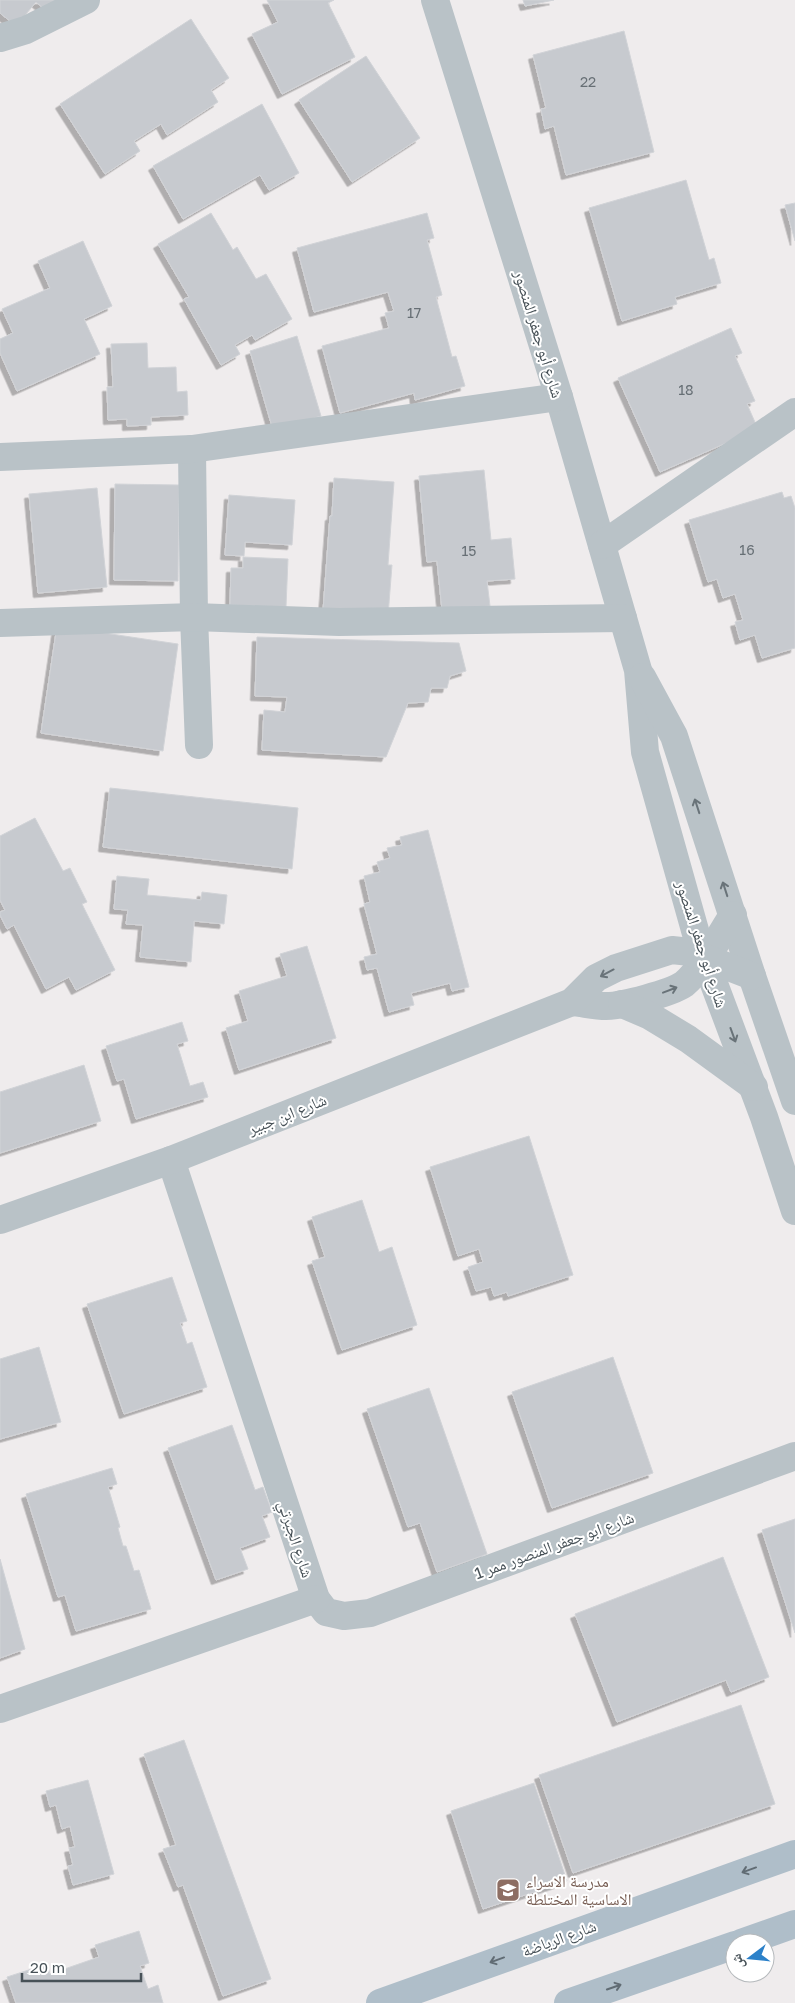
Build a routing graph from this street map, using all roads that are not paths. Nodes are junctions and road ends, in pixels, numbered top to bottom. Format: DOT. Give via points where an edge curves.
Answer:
graph roads {
  1 [pos="86,0"];
  2 [pos="436,0"];
  3 [pos="0,38"];
  4 [pos="559,397"];
  5 [pos="795,412"];
  6 [pos="192,449"];
  7 [pos="0,457"];
  8 [pos="602,545"];
  9 [pos="194,617"];
  10 [pos="623,618"];
  11 [pos="0,623"];
  12 [pos="638,670"];
  13 [pos="199,744"];
  14 [pos="733,915"];
  15 [pos="704,958"];
  16 [pos="752,976"];
  17 [pos="572,1002"];
  18 [pos="622,1004"];
  19 [pos="752,1086"];
  20 [pos="794,1092"];
  21 [pos="171,1160"];
  22 [pos="795,1210"];
  23 [pos="0,1220"];
  24 [pos="795,1456"];
  25 [pos="316,1599"];
  26 [pos="0,1709"];
  27 [pos="795,1854"];
  28 [pos="795,1924"];
  29 [pos="769,1933"];
  30 [pos="725,1948"];
  31 [pos="380,2003"];
  32 [pos="568,2003"];
  1 -- 3 [label="street" via="26,30"];
  2 -- 4 [label="street, شارع أبو جعفر المنصور"];
  4 -- 6 [label="street"];
  4 -- 8 [label="street, شارع أبو جعفر المنصور"];
  5 -- 8 [label="street"];
  6 -- 7 [label="street"];
  6 -- 9 [label="street"];
  8 -- 10 [label="street, شارع أبو جعفر المنصور"];
  9 -- 10 [label="street" via="340,622"];
  9 -- 11 [label="street"];
  9 -- 13 [label="street"];
  10 -- 12 [label="street, شارع أبو جعفر المنصور"];
  14 -- 12 [label="street, شارع أبو جعفر المنصور, one-way" via="674,736"];
  12 -- 15 [label="street, شارع أبو جعفر المنصور" via="645,752"];
  14 -- 15 [label="street, شارع ابن جبير"];
  14 -- 16 [label="street, شارع أبو جعفر المنصور"];
  15 -- 16 [label="street, شارع ابن جبير"];
  15 -- 17 [label="street, شارع ابن جبير, one-way" via="672,950 616,968 596,978"];
  18 -- 15 [label="street, شارع ابن جبير, one-way" via="683,984"];
  15 -- 19 [label="street, شارع أبو جعفر المنصور, one-way"];
  16 -- 20 [label="street, شارع أبو جعفر المنصور"];
  17 -- 18 [label="street, شارع ابن جبير" via="605,1006"];
  17 -- 21 [label="street, شارع ابن جبير"];
  18 -- 19 [label="street" via="650,1016 688,1039"];
  19 -- 20 [label="street"];
  19 -- 22 [label="street, شارع أبو جعفر المنصور"];
  21 -- 23 [label="street, شارع ابن جبير"];
  21 -- 25 [label="street, شارع الجبرتي"];
  24 -- 25 [label="street, شارع ابو جعفر المنصور ممر 1" via="370,1613 344,1616 326,1612"];
  25 -- 26 [label="street, شارع الجبرتي"];
  27 -- 31 [label="main road, شارع الرياضة, one-way"];
  28 -- 29 [label="main road"];
  32 -- 30 [label="main road, one-way"];
}
